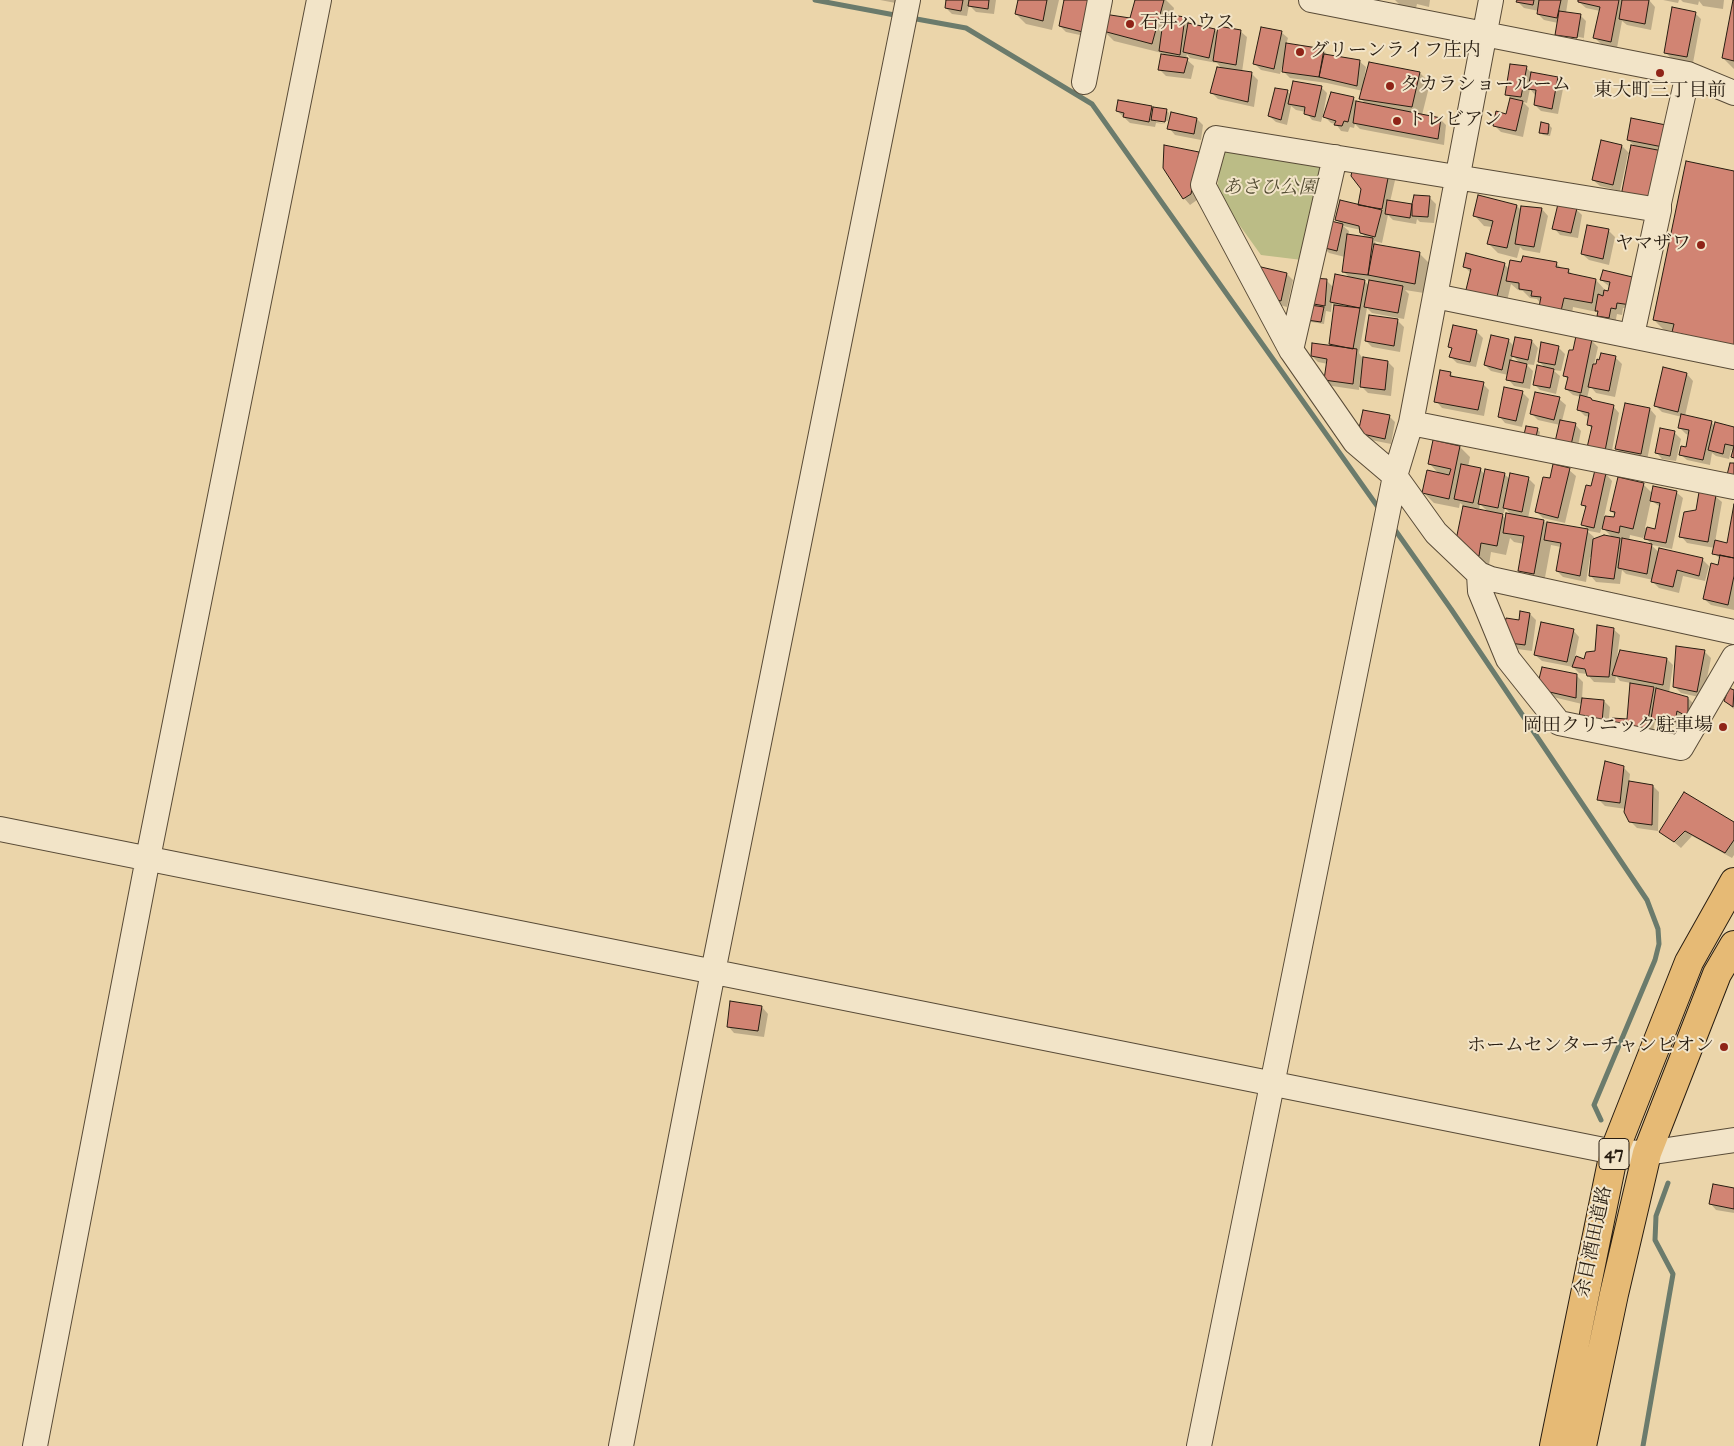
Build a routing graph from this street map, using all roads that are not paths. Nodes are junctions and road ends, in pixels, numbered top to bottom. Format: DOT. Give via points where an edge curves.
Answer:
graph roads {
  1 [pos="319,0"];
  2 [pos="1100,0"];
  3 [pos="1311,0"];
  4 [pos="1491,0"];
  5 [pos="906,11"];
  6 [pos="1485,34"];
  7 [pos="1688,74"];
  8 [pos="1084,82"];
  9 [pos="1734,92"];
  10 [pos="1335,157"];
  11 [pos="1458,177"];
  12 [pos="1659,210"];
  13 [pos="1435,296"];
  14 [pos="1632,335"];
  15 [pos="1291,350"];
  16 [pos="1734,357"];
  17 [pos="1411,423"];
  18 [pos="1395,476"];
  19 [pos="1734,488"];
  20 [pos="1480,574"];
  21 [pos="1734,632"];
  22 [pos="1734,657"];
  23 [pos="0,829"];
  24 [pos="148,858"];
  25 [pos="1734,882"];
  26 [pos="1734,945"];
  27 [pos="713,972"];
  28 [pos="1273,1084"];
  29 [pos="1734,1140"];
  30 [pos="1614,1152"];
  31 [pos="1647,1153"];
  32 [pos="35,1446"];
  33 [pos="621,1446"];
  34 [pos="1199,1446"];
  35 [pos="1554,1446"];
  36 [pos="1582,1446"];
  1 -- 24 [label="street"];
  2 -- 8 [label="street"];
  3 -- 6 [label="street"];
  4 -- 6 [label="street"];
  5 -- 27 [label="street"];
  6 -- 7 [label="street"];
  6 -- 11 [label="street"];
  7 -- 9 [label="street"];
  7 -- 12 [label="street"];
  10 -- 11 [label="street"];
  10 -- 15 [label="street"];
  10 -- 15 [label="street" via="1216,138 1202,185"];
  11 -- 12 [label="street"];
  11 -- 13 [label="street"];
  12 -- 14 [label="street"];
  13 -- 14 [label="street"];
  13 -- 17 [label="street"];
  14 -- 16 [label="street"];
  15 -- 18 [label="street" via="1355,442"];
  17 -- 18 [label="street"];
  17 -- 19 [label="street"];
  18 -- 20 [label="street" via="1436,533"];
  18 -- 28 [label="street"];
  20 -- 21 [label="street"];
  20 -- 22 [label="street" via="1480,591 1508,658 1559,724 1681,748"];
  23 -- 24 [label="street"];
  24 -- 27 [label="street"];
  24 -- 32 [label="street"];
  25 -- 30 [label="highway, 余目酒田道路 / 47" via="1689,962"];
  26 -- 31 [label="highway, 余目酒田道路 / 47" via="1717,974"];
  27 -- 28 [label="street"];
  27 -- 33 [label="street"];
  28 -- 30 [label="street"];
  28 -- 34 [label="street"];
  29 -- 31 [label="street"];
  30 -- 31 [label="street"];
  30 -- 35 [label="highway, 余目酒田道路 / 47"];
  31 -- 36 [label="highway, 余目酒田道路 / 47"];
}
